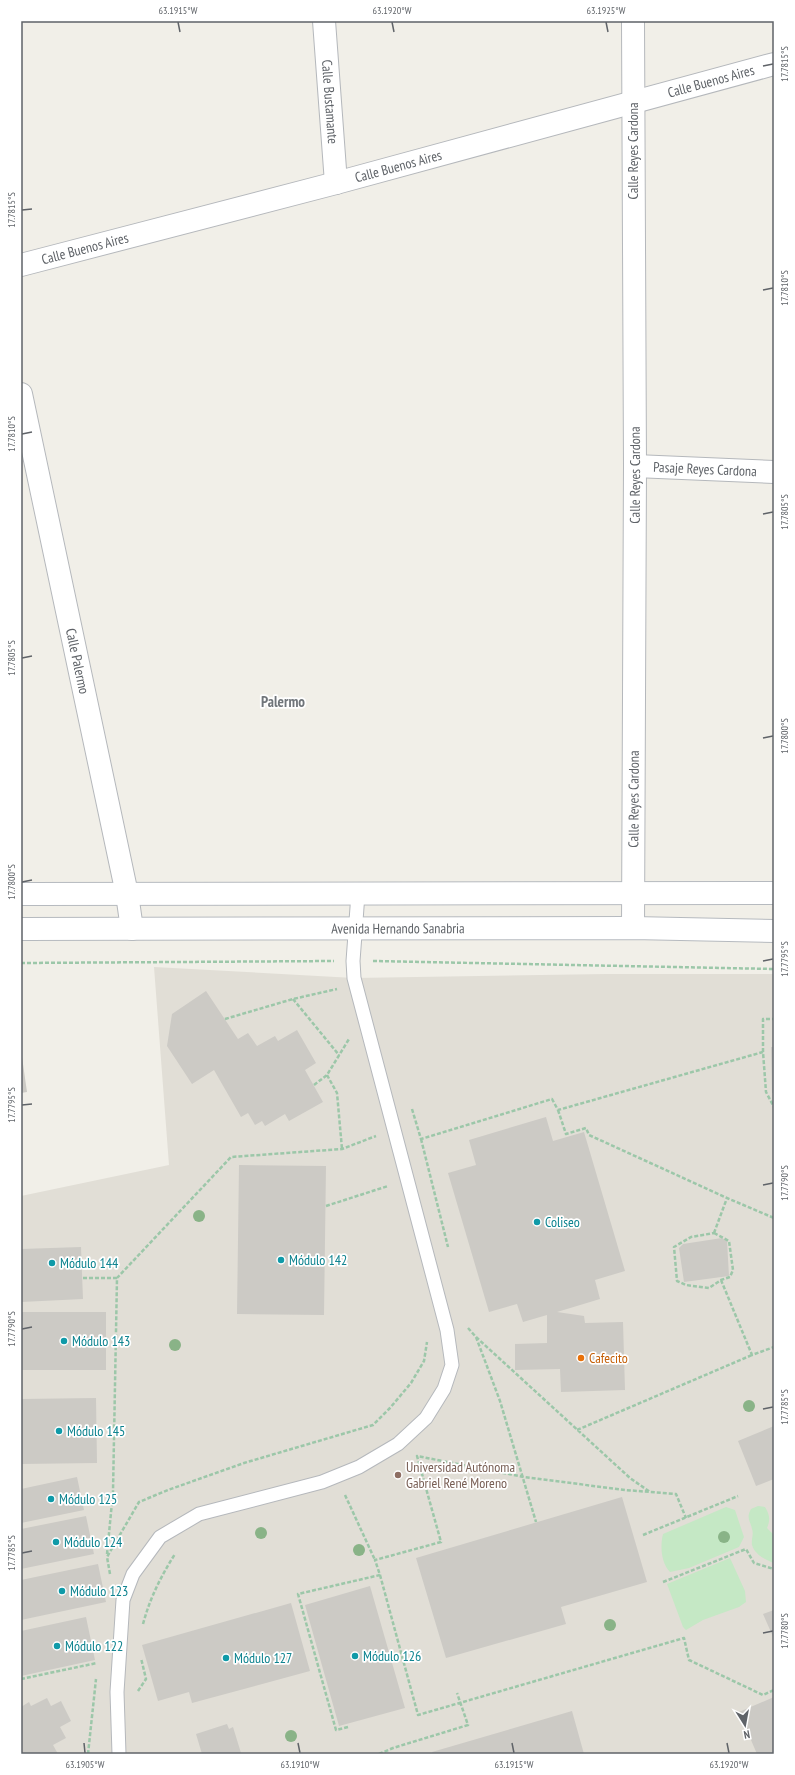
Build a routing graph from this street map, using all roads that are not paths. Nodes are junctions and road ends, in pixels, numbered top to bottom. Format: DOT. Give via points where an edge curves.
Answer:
graph roads {
  1 [pos="324,21"];
  2 [pos="633,21"];
  3 [pos="774,64"];
  4 [pos="633,102"];
  5 [pos="336,183"];
  6 [pos="21,265"];
  7 [pos="21,394"];
  8 [pos="635,466"];
  9 [pos="774,472"];
  10 [pos="633,892"];
  11 [pos="774,893"];
  12 [pos="21,894"];
  13 [pos="127,894"];
  14 [pos="358,894"];
  15 [pos="632,928"];
  16 [pos="21,929"];
  17 [pos="132,929"];
  18 [pos="355,929"];
  19 [pos="774,931"];
  20 [pos="119,1754"];
  1 -- 5 [label="street, Calle Bustamante"];
  2 -- 4 [label="street, Calle Reyes Cardona"];
  3 -- 4 [label="street, Calle Buenos Aires"];
  4 -- 5 [label="street, Calle Buenos Aires"];
  4 -- 8 [label="street, Calle Reyes Cardona"];
  5 -- 6 [label="street, Calle Buenos Aires"];
  7 -- 13 [label="street, Calle Palermo"];
  8 -- 9 [label="street, Pasaje Reyes Cardona"];
  8 -- 10 [label="street, Calle Reyes Cardona"];
  10 -- 11 [label="street"];
  10 -- 14 [label="street"];
  10 -- 15 [label="street, Calle Reyes Cardona"];
  12 -- 13 [label="street"];
  13 -- 14 [label="street"];
  13 -- 17 [label="street, Calle Palermo"];
  14 -- 18 [label="lane"];
  15 -- 18 [label="street, Avenida Hernando Sanabria"];
  15 -- 19 [label="street, Avenida Hernando Sanabria"];
  16 -- 17 [label="street, Avenida Hernando Sanabria"];
  17 -- 18 [label="street, Avenida Hernando Sanabria"];
  18 -- 20 [label="lane" via="354,978 447,1330 452,1365 444,1389 426,1418 398,1444 359,1467 322,1482 199,1514 160,1537 133,1574 123,1600 117,1692"];
}
